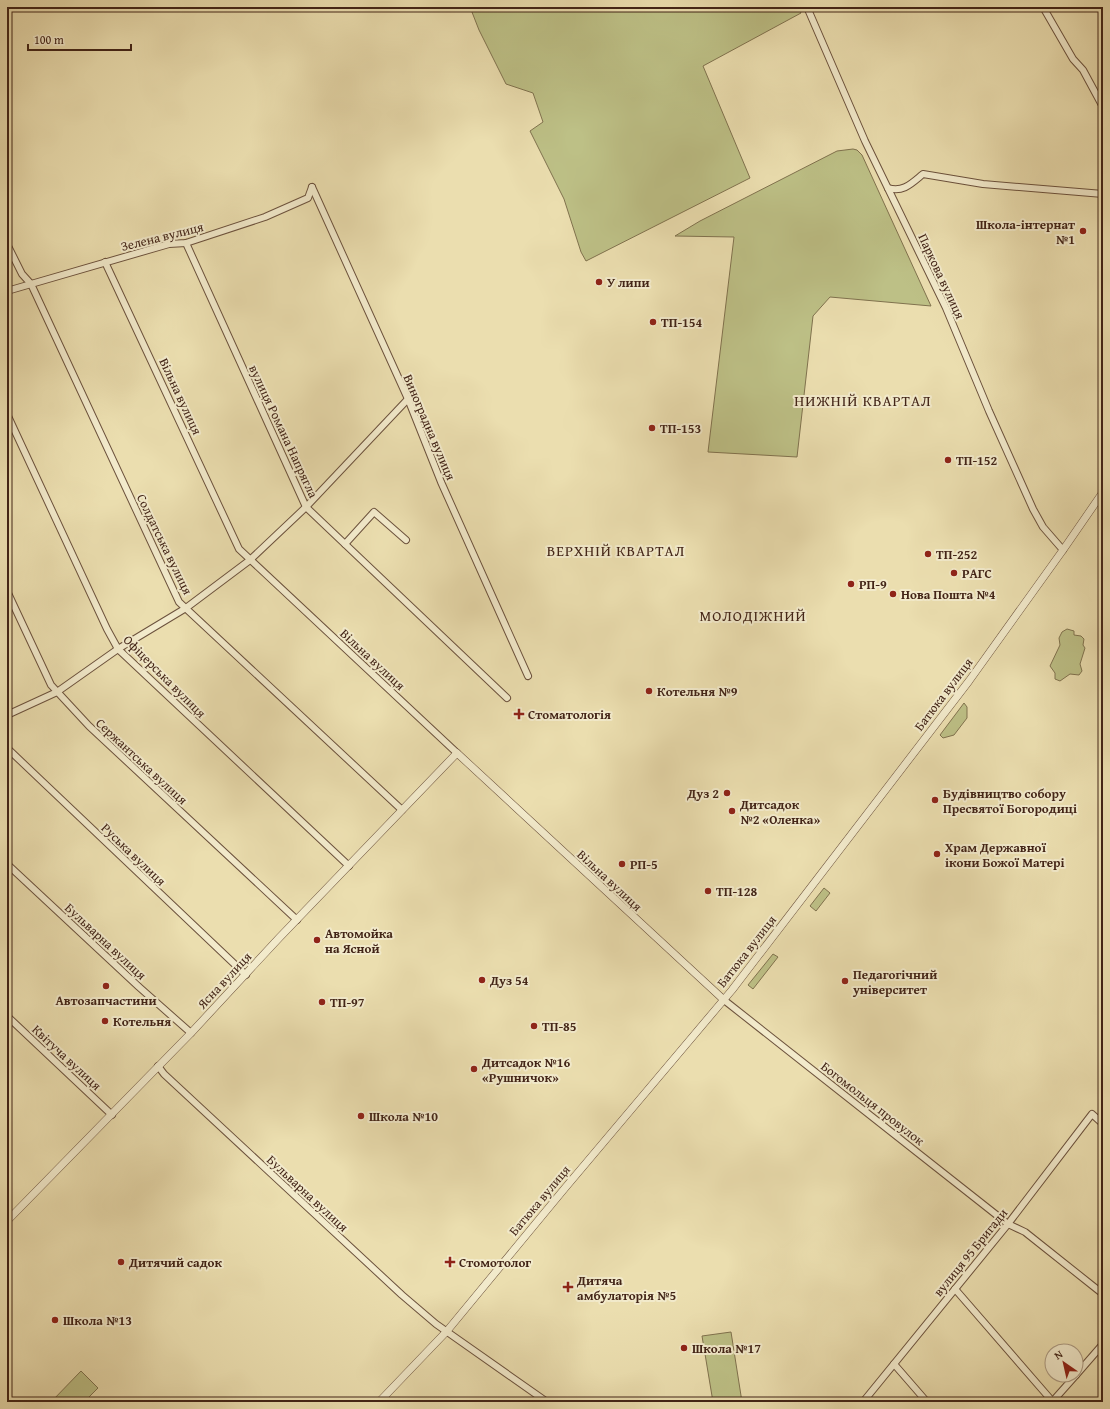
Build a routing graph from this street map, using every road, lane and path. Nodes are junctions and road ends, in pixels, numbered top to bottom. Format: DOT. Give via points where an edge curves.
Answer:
graph roads {
  1 [pos="807,7"];
  2 [pos="1043,7"];
  3 [pos="1103,107"];
  4 [pos="312,187"];
  5 [pos="888,188"];
  6 [pos="1103,194"];
  7 [pos="186,243"];
  8 [pos="7,244"];
  9 [pos="105,262"];
  10 [pos="31,284"];
  11 [pos="7,291"];
  12 [pos="408,399"];
  13 [pos="7,414"];
  14 [pos="1103,492"];
  15 [pos="306,507"];
  16 [pos="406,540"];
  17 [pos="345,544"];
  18 [pos="1063,550"];
  19 [pos="250,560"];
  20 [pos="7,591"];
  21 [pos="186,608"];
  22 [pos="118,649"];
  23 [pos="528,676"];
  24 [pos="57,692"];
  25 [pos="507,698"];
  26 [pos="7,715"];
  27 [pos="7,748"];
  28 [pos="457,753"];
  29 [pos="402,810"];
  30 [pos="7,864"];
  31 [pos="349,866"];
  32 [pos="297,920"];
  33 [pos="246,975"];
  34 [pos="724,1000"];
  35 [pos="7,1016"];
  36 [pos="191,1033"];
  37 [pos="158,1066"];
  38 [pos="112,1114"];
  39 [pos="1103,1124"];
  40 [pos="7,1221"];
  41 [pos="1008,1224"];
  42 [pos="955,1289"];
  43 [pos="1103,1294"];
  44 [pos="447,1331"];
  45 [pos="1103,1344"];
  46 [pos="894,1364"];
  47 [pos="1084,1366"];
  48 [pos="1069,1383"];
  49 [pos="379,1402"];
  50 [pos="547,1402"];
  51 [pos="863,1402"];
  52 [pos="927,1402"];
  53 [pos="1053,1402"];
  1 -- 5 [label="street, Паркова вулиця"];
  2 -- 3 [label="street"];
  4 -- 7 [label="street, Зелена вулиця" via="308,198 300,202 265,217"];
  4 -- 12 [label="street, Виноградна вулиця"];
  5 -- 6 [label="street" via="900,190 923,174 982,184"];
  5 -- 18 [label="street, Паркова вулиця" via="946,308 1033,509 1043,528"];
  7 -- 9 [label="street, Зелена вулиця" via="169,244"];
  7 -- 15 [label="street, вулиця Романа Напрягла"];
  8 -- 10 [label="street, Солдатська вулиця" via="22,274"];
  9 -- 10 [label="street, Зелена вулиця"];
  9 -- 19 [label="street, Вільна вулиця" via="239,549"];
  10 -- 11 [label="street, Зелена вулиця"];
  10 -- 21 [label="street, Солдатська вулиця" via="179,602"];
  12 -- 15 [label="street"];
  12 -- 23 [label="street, Виноградна вулиця" via="441,482"];
  13 -- 22 [label="street, Офіцерська вулиця"];
  14 -- 18 [label="street, Батюка вулиця"];
  15 -- 17 [label="street, вулиця Романа Напрягла"];
  15 -- 19 [label="street"];
  16 -- 17 [label="street" via="374,512"];
  17 -- 25 [label="street, вулиця Романа Напрягла"];
  18 -- 34 [label="street, Батюка вулиця" via="969,681"];
  19 -- 21 [label="street"];
  19 -- 28 [label="street, Вільна вулиця"];
  20 -- 24 [label="street, Сержантська вулиця" via="51,685"];
  21 -- 22 [label="street"];
  21 -- 29 [label="street, Солдатська вулиця"];
  22 -- 24 [label="street"];
  22 -- 31 [label="street, Офіцерська вулиця"];
  24 -- 26 [label="street"];
  24 -- 32 [label="street, Сержантська вулиця" via="89,726"];
  27 -- 33 [label="street, Руська вулиця"];
  28 -- 29 [label="street, Ясна вулиця"];
  28 -- 34 [label="street, Вільна вулиця"];
  29 -- 31 [label="street, Ясна вулиця"];
  30 -- 36 [label="street, Бульварна вулиця"];
  31 -- 32 [label="street, Ясна вулиця"];
  32 -- 33 [label="street, Ясна вулиця"];
  33 -- 36 [label="street, Ясна вулиця"];
  34 -- 41 [label="street, Богомольця провулок"];
  34 -- 44 [label="street, Батюка вулиця"];
  35 -- 38 [label="street, Квітуча вулиця"];
  36 -- 37 [label="street, Ясна вулиця"];
  37 -- 38 [label="street, Ясна вулиця"];
  37 -- 44 [label="street, Бульварна вулиця" via="169,1080 402,1295"];
  38 -- 40 [label="street, Ясна вулиця"];
  39 -- 41 [label="street, вулиця 95 Бригади" via="1092,1114"];
  41 -- 42 [label="street, вулиця 95 Бригади"];
  41 -- 43 [label="street, Богомольця провулок" via="1025,1232"];
  42 -- 46 [label="street, вулиця 95 Бригади"];
  42 -- 53 [label="street"];
  44 -- 49 [label="street, Батюка вулиця"];
  44 -- 50 [label="street, Бульварна вулиця"];
  45 -- 47 [label="street"];
  46 -- 51 [label="street, вулиця 95 Бригади"];
  46 -- 52 [label="street"];
  48 -- 53 [label="street"];
}
